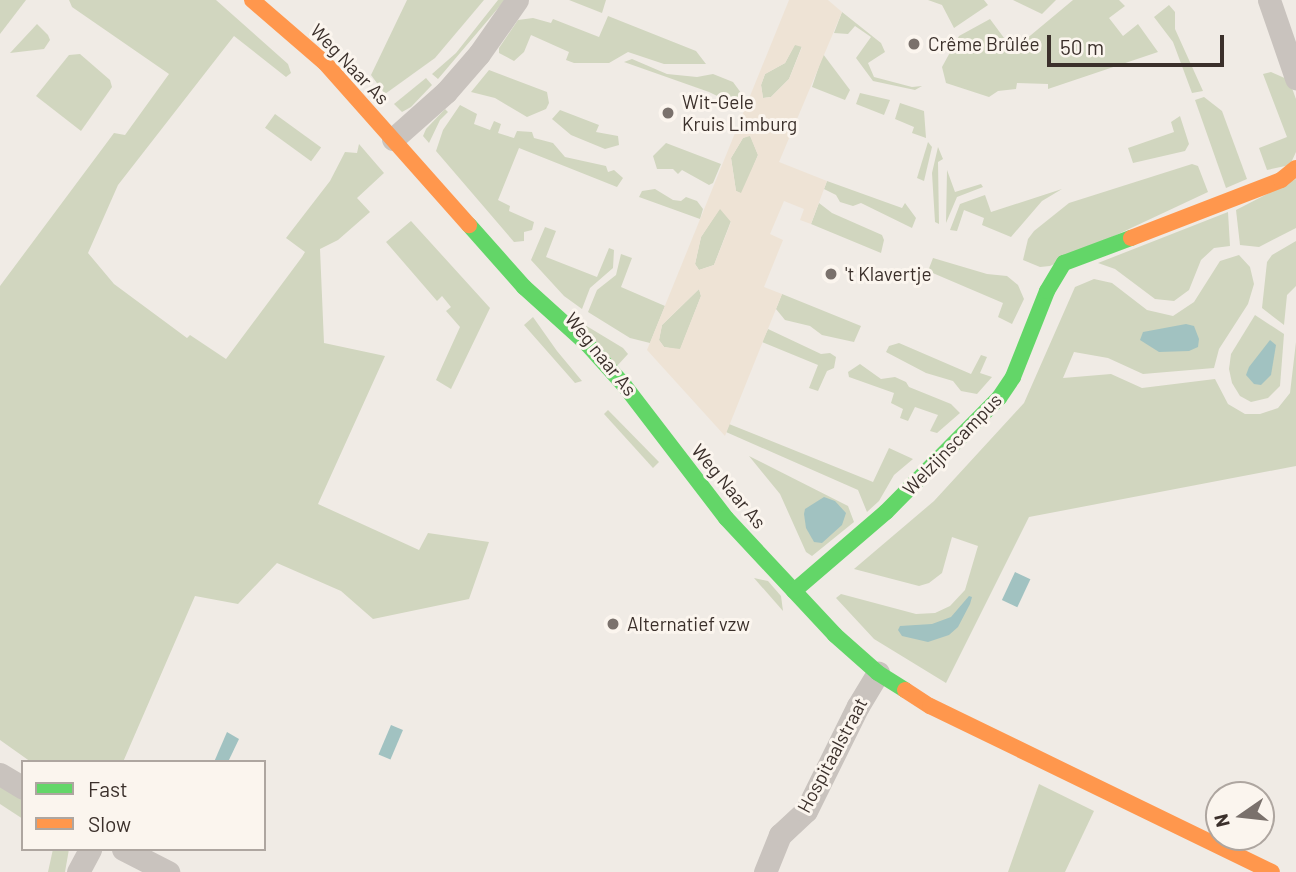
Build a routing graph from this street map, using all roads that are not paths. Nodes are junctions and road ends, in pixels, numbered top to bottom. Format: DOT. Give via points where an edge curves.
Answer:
graph roads {
  1 [pos="252,0"];
  2 [pos="517,0"];
  3 [pos="1269,0"];
  4 [pos="1296,78"];
  5 [pos="393,139"];
  6 [pos="1296,168"];
  7 [pos="524,287"];
  8 [pos="565,346"];
  9 [pos="625,416"];
  10 [pos="684,467"];
  11 [pos="794,591"];
  12 [pos="878,673"];
  13 [pos="0,774"];
  14 [pos="21,787"];
  15 [pos="89,851"];
  16 [pos="127,851"];
  17 [pos="78,872"];
  18 [pos="168,872"];
  19 [pos="765,872"];
  20 [pos="1272,872"];
  1 -- 5 [label="main road, Weg Naar As" via="325,63"];
  2 -- 5 [label="street" via="446,92"];
  3 -- 4 [label="street"];
  5 -- 7 [label="main road, Weg Naar As"];
  6 -- 11 [label="main road, Welzijnscampus" via="1262,188 1064,263 1051,282 1013,377 999,398 886,512"];
  7 -- 8 [label="main road, Weg naar As"];
  7 -- 10 [label="main road, Weg Naar As" via="624,385"];
  9 -- 10 [label="main road, Weg naar As"];
  10 -- 11 [label="main road, Weg Naar As"];
  11 -- 12 [label="main road, Weg Naar As"];
  12 -- 19 [label="street, Hospitaalstraat" via="806,811 780,835"];
  12 -- 20 [label="main road, Weg Naar As" via="930,706"];
  13 -- 14 [label="street"];
  15 -- 17 [label="street"];
  16 -- 18 [label="street"];
}
